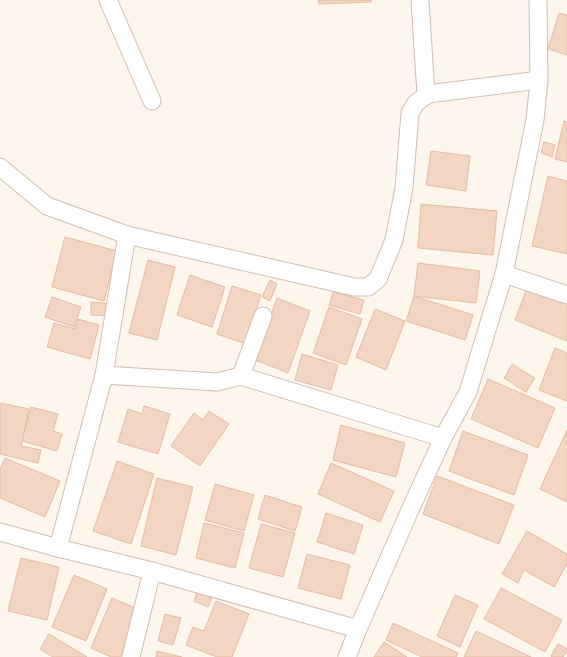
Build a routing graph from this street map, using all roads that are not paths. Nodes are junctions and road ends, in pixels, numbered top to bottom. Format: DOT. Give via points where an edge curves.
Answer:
graph roads {
  1 [pos="108,0"];
  2 [pos="420,0"];
  3 [pos="538,0"];
  4 [pos="539,80"];
  5 [pos="426,95"];
  6 [pos="152,102"];
  7 [pos="0,167"];
  8 [pos="126,235"];
  9 [pos="504,274"];
  10 [pos="567,295"];
  11 [pos="263,316"];
  12 [pos="104,375"];
  13 [pos="241,376"];
  14 [pos="444,438"];
  15 [pos="0,532"];
  16 [pos="58,548"];
  17 [pos="152,571"];
  18 [pos="358,629"];
  19 [pos="131,657"];
  20 [pos="347,657"];
  1 -- 6 [label="street"];
  2 -- 5 [label="street"];
  3 -- 4 [label="street"];
  4 -- 5 [label="street"];
  4 -- 9 [label="street" via="535,120"];
  5 -- 8 [label="street" via="416,103 410,113 404,188 394,240 378,279 368,287 354,287"];
  7 -- 8 [label="street" via="47,206"];
  8 -- 12 [label="street"];
  9 -- 10 [label="street"];
  9 -- 14 [label="street" via="468,392"];
  11 -- 13 [label="street"];
  12 -- 13 [label="street" via="217,382"];
  12 -- 16 [label="street"];
  13 -- 14 [label="street"];
  14 -- 18 [label="street"];
  15 -- 16 [label="street"];
  16 -- 17 [label="street"];
  17 -- 18 [label="street"];
  17 -- 19 [label="street"];
  18 -- 20 [label="street"];
}
